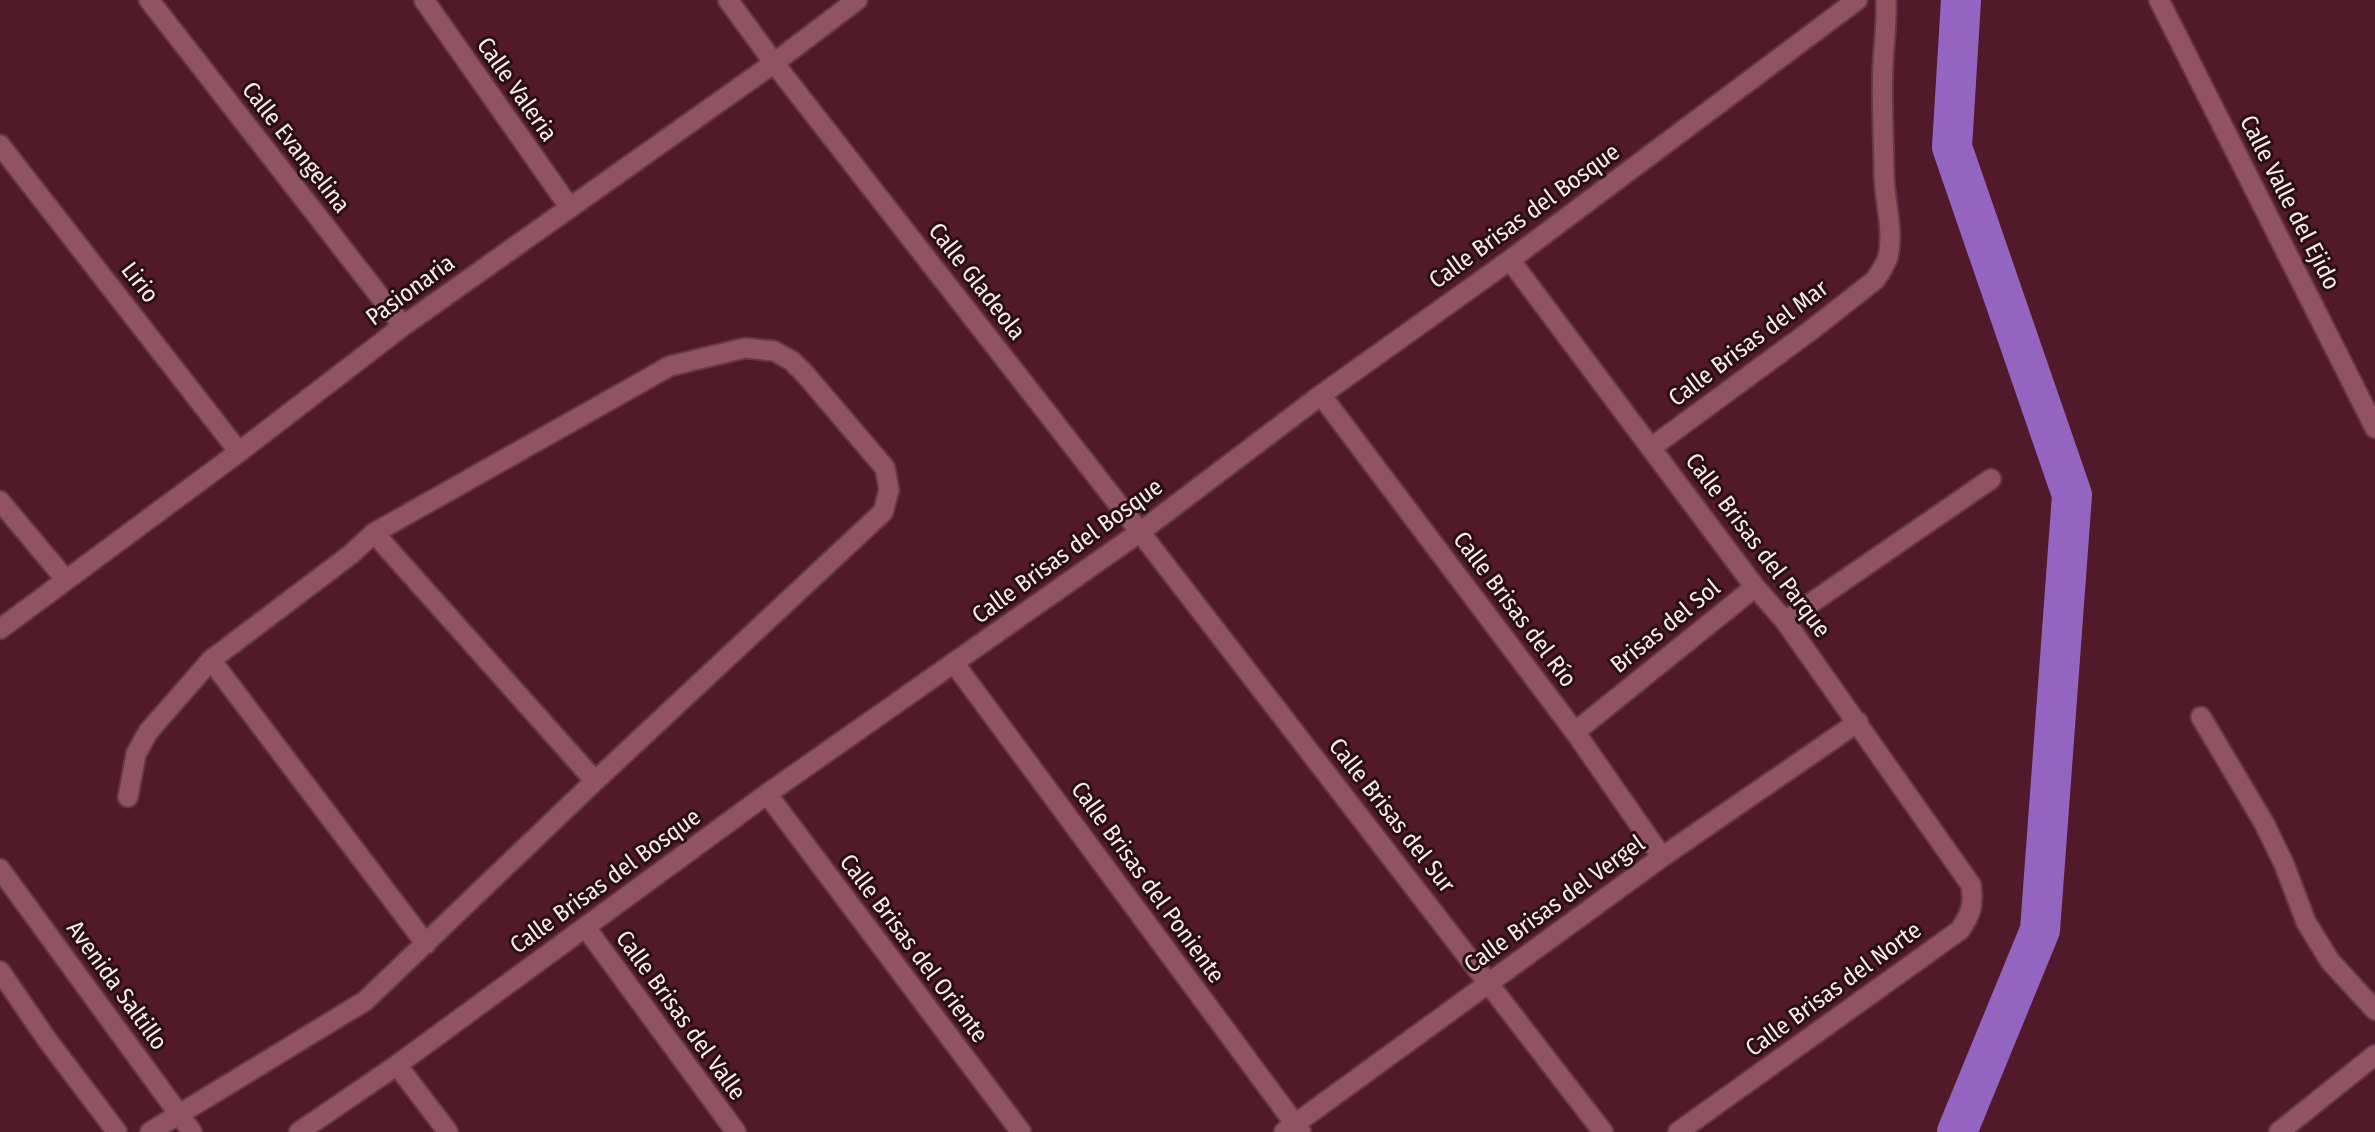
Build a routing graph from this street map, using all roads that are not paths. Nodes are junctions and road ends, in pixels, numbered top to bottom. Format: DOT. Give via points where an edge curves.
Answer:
graph roads {
  1 [pos="149,0"];
  2 [pos="424,0"];
  3 [pos="728,0"];
  4 [pos="857,0"];
  5 [pos="1857,0"];
  6 [pos="1886,0"];
  7 [pos="2159,0"];
  8 [pos="774,63"];
  9 [pos="0,145"];
  10 [pos="570,208"];
  11 [pos="1510,260"];
  12 [pos="403,326"];
  13 [pos="1321,395"];
  14 [pos="2375,428"];
  15 [pos="1652,447"];
  16 [pos="239,452"];
  17 [pos="1991,479"];
  18 [pos="0,501"];
  19 [pos="1140,532"];
  20 [pos="374,533"];
  21 [pos="66,580"];
  22 [pos="1755,587"];
  23 [pos="1785,621"];
  24 [pos="0,629"];
  25 [pos="211,660"];
  26 [pos="954,663"];
  27 [pos="2201,718"];
  28 [pos="1858,722"];
  29 [pos="1575,732"];
  30 [pos="595,781"];
  31 [pos="767,794"];
  32 [pos="128,797"];
  33 [pos="1662,857"];
  34 [pos="1959,866"];
  35 [pos="0,869"];
  36 [pos="586,928"];
  37 [pos="425,944"];
  38 [pos="0,971"];
  39 [pos="1489,983"];
  40 [pos="2375,1010"];
  41 [pos="2375,1055"];
  42 [pos="397,1065"];
  43 [pos="179,1115"];
  44 [pos="1293,1129"];
  45 [pos="117,1132"];
  46 [pos="150,1132"];
  47 [pos="191,1132"];
  48 [pos="299,1132"];
  49 [pos="448,1132"];
  50 [pos="736,1132"];
  51 [pos="1021,1132"];
  52 [pos="1602,1132"];
  53 [pos="1678,1132"];
  54 [pos="2279,1132"];
  1 -- 12 [label="street, Calle Evangelina"];
  2 -- 10 [label="street, Calle Valeria"];
  3 -- 8 [label="street, Calle Gladeola"];
  4 -- 8 [label="street, Pasionaria"];
  5 -- 11 [label="street, Calle Brisas del Bosque"];
  6 -- 15 [label="street, Calle Brisas del Mar" via="1882,65 1888,257 1875,280"];
  7 -- 14 [label="street, Calle Valle del Ejido"];
  8 -- 10 [label="street, Pasionaria"];
  8 -- 19 [label="street, Calle Gladeola"];
  9 -- 16 [label="street, Lirio"];
  10 -- 12 [label="street, Pasionaria"];
  11 -- 13 [label="street, Calle Brisas del Bosque"];
  11 -- 15 [label="street, Calle Brisas del Parque"];
  12 -- 16 [label="street, Pasionaria"];
  13 -- 19 [label="street, Calle Brisas del Bosque"];
  13 -- 29 [label="street, Calle Brisas del Río"];
  15 -- 22 [label="street, Calle Brisas del Parque"];
  16 -- 21 [label="street, Pasionaria"];
  17 -- 23 [label="street"];
  18 -- 21 [label="street"];
  19 -- 26 [label="street, Calle Brisas del Bosque"];
  19 -- 39 [label="street, Calle Brisas del Sur"];
  20 -- 25 [label="street"];
  20 -- 30 [label="street"];
  20 -- 30 [label="street" via="670,366 745,348 774,351 805,374 885,468 889,490 883,512"];
  21 -- 24 [label="street, Pasionaria"];
  22 -- 23 [label="street, Calle Brisas del Parque"];
  22 -- 29 [label="street, Brisas del Sol"];
  23 -- 28 [label="street, Calle Brisas del Parque"];
  25 -- 32 [label="street" via="148,732 136,754"];
  25 -- 37 [label="street"];
  26 -- 31 [label="street, Calle Brisas del Bosque"];
  26 -- 44 [label="street, Calle Brisas del Poniente"];
  27 -- 40 [label="street" via="2264,823 2306,922 2330,961"];
  28 -- 33 [label="street, Calle Brisas del Vergel"];
  28 -- 34 [label="street, Calle Brisas del Parque"];
  29 -- 33 [label="street, Calle Brisas del Río"];
  30 -- 37 [label="street"];
  31 -- 36 [label="street, Calle Brisas del Bosque"];
  31 -- 51 [label="street, Calle Brisas del Oriente"];
  33 -- 39 [label="street, Calle Brisas del Vergel"];
  34 -- 53 [label="street, Calle Brisas del Norte" via="1971,885 1973,899 1972,913 1960,930"];
  35 -- 43 [label="street, Avenida Saltillo"];
  36 -- 42 [label="street, Calle Brisas del Bosque"];
  36 -- 50 [label="street, Calle Brisas del Valle"];
  37 -- 43 [label="street" via="365,1001"];
  38 -- 45 [label="street"];
  39 -- 44 [label="street, Calle Brisas del Vergel"];
  39 -- 52 [label="street, Calle Brisas del Sur"];
  41 -- 54 [label="street"];
  42 -- 48 [label="street, Calle Brisas del Bosque"];
  42 -- 49 [label="street"];
  43 -- 46 [label="street"];
  43 -- 47 [label="street, Avenida Saltillo"];
}
